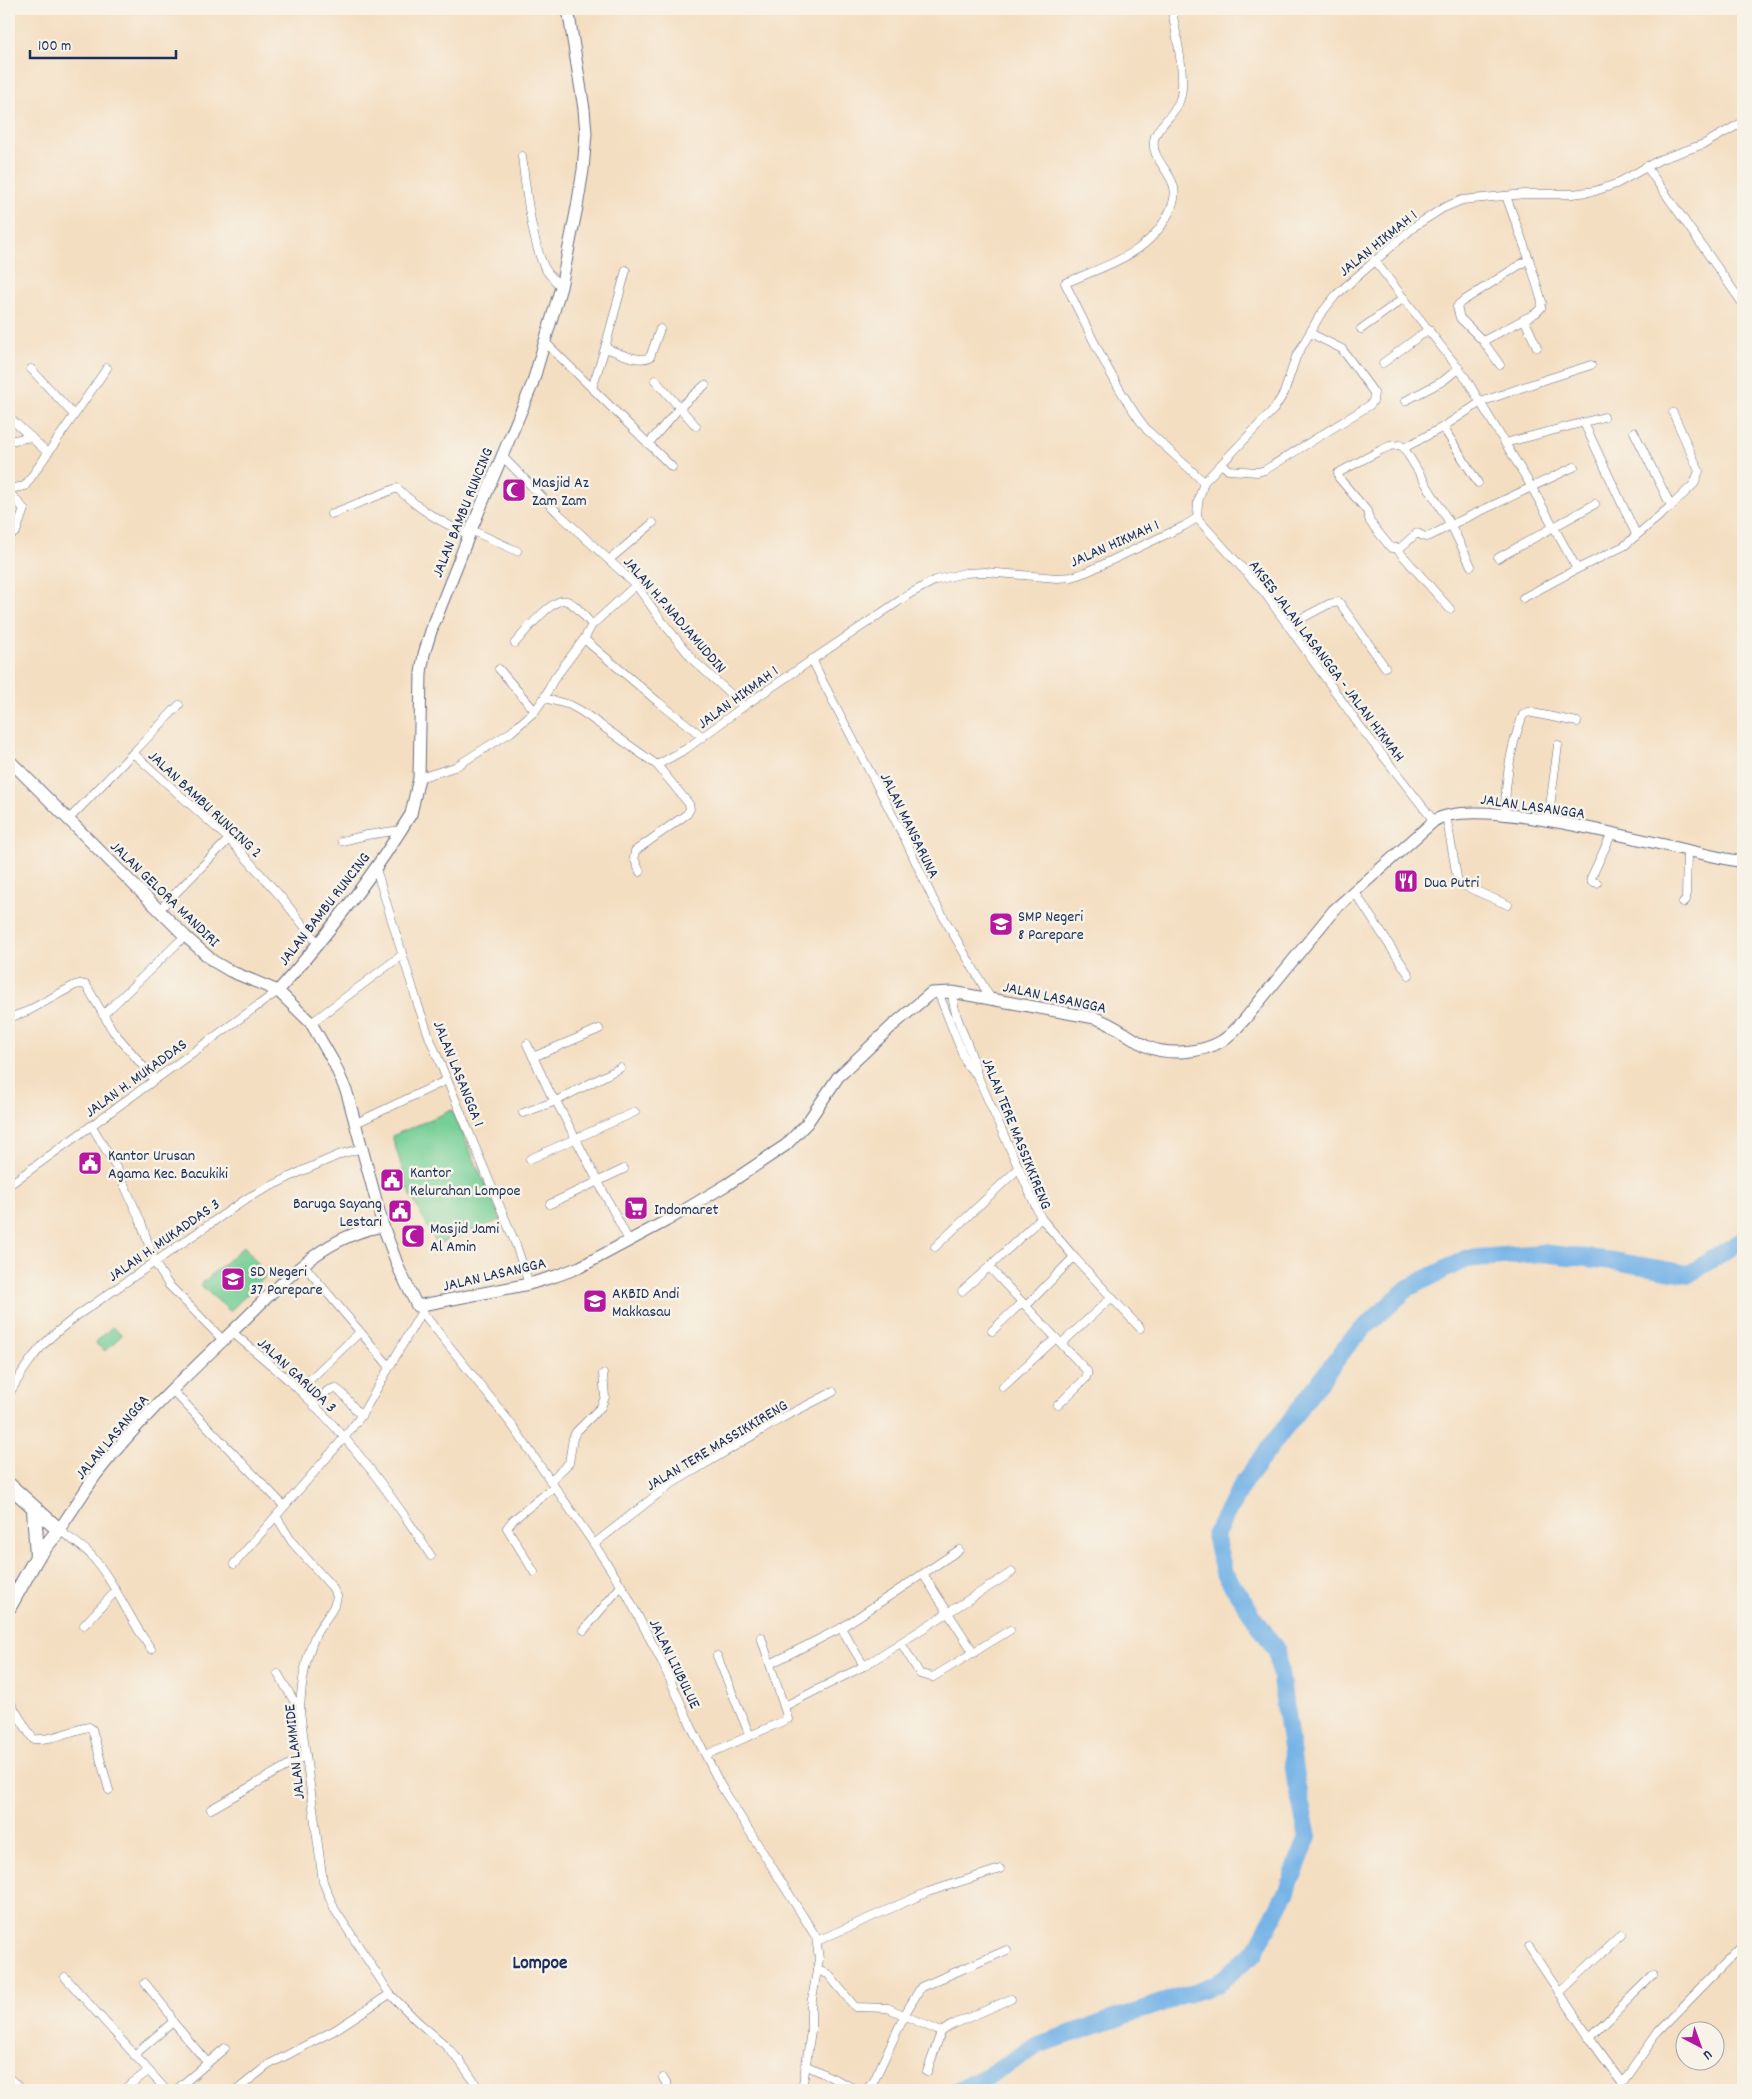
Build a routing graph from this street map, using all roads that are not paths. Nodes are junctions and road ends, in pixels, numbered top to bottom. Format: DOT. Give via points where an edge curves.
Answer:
graph roads {
  1 [pos="568,9"];
  2 [pos="1172,9"];
  3 [pos="1743,122"];
  4 [pos="522,156"];
  5 [pos="1646,166"];
  6 [pos="1506,196"];
  7 [pos="1528,259"];
  8 [pos="1374,260"];
  9 [pos="626,270"];
  10 [pos="561,287"];
  11 [pos="1404,298"];
  12 [pos="1743,304"];
  13 [pos="1524,319"];
  14 [pos="660,329"];
  15 [pos="1361,329"];
  16 [pos="1429,329"];
  17 [pos="1310,333"];
  18 [pos="1483,341"];
  19 [pos="546,343"];
  20 [pos="1537,347"];
  21 [pos="605,348"];
  22 [pos="1383,363"];
  23 [pos="1500,365"];
  24 [pos="1591,366"];
  25 [pos="107,368"];
  26 [pos="1459,368"];
  27 [pos="31,370"];
  28 [pos="655,380"];
  29 [pos="705,385"];
  30 [pos="592,388"];
  31 [pos="1405,401"];
  32 [pos="1481,402"];
  33 [pos="680,407"];
  34 [pos="1673,413"];
  35 [pos="74,415"];
  36 [pos="9,417"];
  37 [pos="1604,417"];
  38 [pos="1584,423"];
  39 [pos="696,426"];
  40 [pos="1443,427"];
  41 [pos="1634,432"];
  42 [pos="31,438"];
  43 [pos="9,441"];
  44 [pos="1505,443"];
  45 [pos="648,444"];
  46 [pos="1404,448"];
  47 [pos="48,453"];
  48 [pos="502,456"];
  49 [pos="1222,464"];
  50 [pos="672,467"];
  51 [pos="1574,467"];
  52 [pos="1204,482"];
  53 [pos="1478,483"];
  54 [pos="1531,486"];
  55 [pos="9,491"];
  56 [pos="1595,504"];
  57 [pos="1671,506"];
  58 [pos="331,514"];
  59 [pos="1197,518"];
  60 [pos="653,523"];
  61 [pos="1451,525"];
  62 [pos="1554,526"];
  63 [pos="9,531"];
  64 [pos="470,532"];
  65 [pos="1636,534"];
  66 [pos="1397,549"];
  67 [pos="517,551"];
  68 [pos="1498,558"];
  69 [pos="610,559"];
  70 [pos="1471,566"];
  71 [pos="1578,569"];
  72 [pos="636,584"];
  73 [pos="1522,598"];
  74 [pos="1450,609"];
  75 [pos="592,625"];
  76 [pos="1289,626"];
  77 [pos="584,639"];
  78 [pos="515,643"];
  79 [pos="812,659"];
  80 [pos="1385,667"];
  81 [pos="499,669"];
  82 [pos="544,698"];
  83 [pos="179,705"];
  84 [pos="744,706"];
  85 [pos="535,711"];
  86 [pos="1577,722"];
  87 [pos="703,737"];
  88 [pos="1558,745"];
  89 [pos="133,753"];
  90 [pos="9,760"];
  91 [pos="657,765"];
  92 [pos="419,778"];
  93 [pos="1446,815"];
  94 [pos="1505,815"];
  95 [pos="69,820"];
  96 [pos="1434,821"];
  97 [pos="1548,822"];
  98 [pos="401,830"];
  99 [pos="1612,833"];
  100 [pos="229,839"];
  101 [pos="342,841"];
  102 [pos="1687,850"];
  103 [pos="1743,862"];
  104 [pos="376,869"];
  105 [pos="640,872"];
  106 [pos="1597,883"];
  107 [pos="1354,891"];
  108 [pos="1683,902"];
  109 [pos="1508,905"];
  110 [pos="159,910"];
  111 [pos="185,936"];
  112 [pos="319,945"];
  113 [pos="402,955"];
  114 [pos="1409,976"];
  115 [pos="278,992"];
  116 [pos="938,992"];
  117 [pos="952,992"];
  118 [pos="991,999"];
  119 [pos="102,1015"];
  120 [pos="9,1018"];
  121 [pos="311,1023"];
  122 [pos="599,1029"];
  123 [pos="527,1044"];
  124 [pos="533,1057"];
  125 [pos="620,1068"];
  126 [pos="976,1076"];
  127 [pos="154,1079"];
  128 [pos="447,1080"];
  129 [pos="556,1101"];
  130 [pos="635,1112"];
  131 [pos="523,1113"];
  132 [pos="356,1123"];
  133 [pos="92,1126"];
  134 [pos="576,1138"];
  135 [pos="363,1148"];
  136 [pos="530,1159"];
  137 [pos="1019,1168"];
  138 [pos="624,1170"];
  139 [pos="598,1181"];
  140 [pos="9,1185"];
  141 [pos="550,1204"];
  142 [pos="1041,1218"];
  143 [pos="383,1226"];
  144 [pos="629,1241"];
  145 [pos="935,1247"];
  146 [pos="1074,1257"];
  147 [pos="156,1263"];
  148 [pos="302,1264"];
  149 [pos="990,1267"];
  150 [pos="530,1284"];
  151 [pos="962,1291"];
  152 [pos="1112,1297"];
  153 [pos="1024,1304"];
  154 [pos="419,1309"];
  155 [pos="1140,1328"];
  156 [pos="992,1331"];
  157 [pos="232,1332"];
  158 [pos="360,1332"];
  159 [pos="223,1340"];
  160 [pos="1059,1341"];
  161 [pos="389,1366"];
  162 [pos="603,1374"];
  163 [pos="1003,1387"];
  164 [pos="172,1390"];
  165 [pos="299,1390"];
  166 [pos="833,1392"];
  167 [pos="9,1394"];
  168 [pos="1058,1405"];
  169 [pos="314,1406"];
  170 [pos="361,1416"];
  171 [pos="344,1438"];
  172 [pos="552,1484"];
  173 [pos="9,1485"];
  174 [pos="284,1506"];
  175 [pos="34,1509"];
  176 [pos="276,1516"];
  177 [pos="59,1530"];
  178 [pos="594,1544"];
  179 [pos="959,1550"];
  180 [pos="431,1556"];
  181 [pos="37,1557"];
  182 [pos="234,1564"];
  183 [pos="534,1572"];
  184 [pos="1012,1572"];
  185 [pos="923,1574"];
  186 [pos="621,1586"];
  187 [pos="115,1592"];
  188 [pos="9,1607"];
  189 [pos="947,1613"];
  190 [pos="84,1625"];
  191 [pos="841,1628"];
  192 [pos="584,1630"];
  193 [pos="1010,1630"];
  194 [pos="761,1637"];
  195 [pos="901,1643"];
  196 [pos="151,1649"];
  197 [pos="974,1653"];
  198 [pos="717,1656"];
  199 [pos="770,1664"];
  200 [pos="864,1666"];
  201 [pos="278,1674"];
  202 [pos="9,1701"];
  203 [pos="785,1706"];
  204 [pos="300,1711"];
  205 [pos="750,1736"];
  206 [pos="306,1755"];
  207 [pos="706,1755"];
  208 [pos="109,1790"];
  209 [pos="211,1809"];
  210 [pos="1000,1869"];
  211 [pos="1621,1935"];
  212 [pos="817,1941"];
  213 [pos="1743,1945"];
  214 [pos="1529,1948"];
  215 [pos="1006,1950"];
  216 [pos="817,1970"];
  217 [pos="1653,1975"];
  218 [pos="64,1977"];
  219 [pos="146,1983"];
  220 [pos="1559,1992"];
  221 [pos="390,1994"];
  222 [pos="1011,1999"];
  223 [pos="905,2014"];
  224 [pos="173,2022"];
  225 [pos="941,2032"];
  226 [pos="1589,2038"];
  227 [pos="224,2048"];
  228 [pos="134,2055"];
  229 [pos="207,2062"];
  230 [pos="805,2065"];
  231 [pos="148,2072"];
  232 [pos="927,2072"];
  233 [pos="9,2078"];
  234 [pos="662,2078"];
  235 [pos="22,2090"];
  236 [pos="123,2090"];
  237 [pos="166,2090"];
  238 [pos="176,2090"];
  239 [pos="237,2090"];
  240 [pos="480,2090"];
  241 [pos="670,2090"];
  242 [pos="802,2090"];
  243 [pos="858,2090"];
  244 [pos="865,2090"];
  1 -- 10 [label="street, JALAN BAMBU RUNCING" via="586,134 583,170"];
  2 -- 52 [label="street" via="1182,80 1180,98 1173,115 1154,137 1153,147 1174,185 1175,196 1170,210 1162,227 1136,251 1064,283 1139,420"];
  3 -- 5 [label="street, JALAN HIKMAH 1" via="1704,144"];
  4 -- 10 [label="street" via="541,261"];
  5 -- 6 [label="street, JALAN HIKMAH 1" via="1616,184 1595,191"];
  5 -- 12 [label="street"];
  6 -- 7 [label="street"];
  6 -- 8 [label="street, JALAN HIKMAH 1" via="1462,200 1443,208"];
  7 -- 13 [label="street" via="1542,305"];
  7 -- 18 [label="street" via="1457,307 1460,318"];
  8 -- 11 [label="street"];
  8 -- 17 [label="street, JALAN HIKMAH 1" via="1336,295"];
  9 -- 21 [label="street"];
  10 -- 19 [label="street, JALAN BAMBU RUNCING"];
  11 -- 15 [label="street"];
  11 -- 16 [label="street"];
  13 -- 18 [label="street"];
  13 -- 20 [label="street"];
  14 -- 21 [label="street" via="648,358 640,359"];
  16 -- 22 [label="street"];
  16 -- 26 [label="street"];
  17 -- 49 [label="street, JALAN HIKMAH 1" via="1296,357 1284,393 1274,408"];
  17 -- 49 [label="street" via="1342,349 1374,393 1374,401 1265,470 1228,470"];
  18 -- 23 [label="street"];
  19 -- 30 [label="street"];
  19 -- 48 [label="street, JALAN BAMBU RUNCING" via="532,386"];
  21 -- 30 [label="street"];
  24 -- 32 [label="street"];
  25 -- 35 [label="street"];
  26 -- 31 [label="street" via="1443,381"];
  26 -- 32 [label="street"];
  27 -- 35 [label="street"];
  28 -- 33 [label="street"];
  29 -- 33 [label="street"];
  30 -- 45 [label="street"];
  32 -- 40 [label="street"];
  32 -- 44 [label="street"];
  33 -- 39 [label="street"];
  33 -- 45 [label="street"];
  34 -- 57 [label="street" via="1699,471 1694,484"];
  35 -- 47 [label="street"];
  36 -- 42 [label="street"];
  37 -- 38 [label="street"];
  38 -- 44 [label="street"];
  38 -- 65 [label="street"];
  40 -- 46 [label="street"];
  40 -- 53 [label="street"];
  41 -- 57 [label="street"];
  42 -- 43 [label="street"];
  42 -- 47 [label="street"];
  44 -- 54 [label="street"];
  45 -- 50 [label="street"];
  46 -- 61 [label="street"];
  46 -- 66 [label="street" via="1390,446 1338,473 1367,511 1370,522 1391,548"];
  47 -- 55 [label="street" via="25,486"];
  48 -- 64 [label="street, JALAN BAMBU RUNCING"];
  48 -- 69 [label="street, JALAN H.P.NADJAMUDDIN" via="558,513"];
  49 -- 52 [label="street, JALAN HIKMAH 1"];
  51 -- 54 [label="street"];
  52 -- 59 [label="street"];
  54 -- 61 [label="street"];
  54 -- 62 [label="street"];
  55 -- 63 [label="street" via="24,509 16,532 12,534"];
  56 -- 62 [label="street"];
  57 -- 65 [label="street"];
  58 -- 64 [label="street" via="397,488 434,518"];
  59 -- 76 [label="street, AKSES JALAN LASANGGA - JALAN HIKMAH" via="1264,592"];
  59 -- 79 [label="street, JALAN HIKMAH 1" via="1072,577 978,572 936,580"];
  60 -- 69 [label="street"];
  61 -- 66 [label="street" via="1430,536 1417,534"];
  61 -- 70 [label="street"];
  62 -- 68 [label="street"];
  62 -- 71 [label="street"];
  64 -- 67 [label="street"];
  64 -- 92 [label="street, JALAN BAMBU RUNCING" via="424,654"];
  65 -- 71 [label="street" via="1624,546"];
  66 -- 74 [label="street"];
  69 -- 72 [label="street, JALAN H.P.NADJAMUDDIN"];
  71 -- 73 [label="street"];
  72 -- 75 [label="street"];
  72 -- 84 [label="street, JALAN H.P.NADJAMUDDIN" via="694,660"];
  75 -- 77 [label="street"];
  75 -- 78 [label="street" via="573,604 561,599 550,606"];
  76 -- 80 [label="street" via="1339,602"];
  76 -- 96 [label="street, AKSES JALAN LASANGGA - JALAN HIKMAH"];
  77 -- 82 [label="street"];
  77 -- 87 [label="street"];
  79 -- 84 [label="street, JALAN HIKMAH 1"];
  79 -- 118 [label="street, JALAN MANSARUNA" via="933,899"];
  81 -- 85 [label="street"];
  82 -- 85 [label="street"];
  82 -- 91 [label="street" via="581,711"];
  83 -- 89 [label="street"];
  84 -- 87 [label="street, JALAN HIKMAH 1"];
  85 -- 92 [label="street" via="511,732 455,767"];
  86 -- 94 [label="street" via="1528,712 1523,715 1509,760"];
  87 -- 91 [label="street, JALAN HIKMAH 1"];
  88 -- 97 [label="street"];
  89 -- 95 [label="street, JALAN BAMBU RUNCING 2"];
  89 -- 100 [label="street, JALAN BAMBU RUNCING 2"];
  90 -- 95 [label="street, JALAN GELORA MANDIRI"];
  91 -- 105 [label="street" via="690,809 688,814 635,851 634,858"];
  92 -- 98 [label="street, JALAN BAMBU RUNCING" via="411,814"];
  93 -- 94 [label="street, JALAN LASANGGA" via="1477,812"];
  93 -- 96 [label="street, JALAN LASANGGA"];
  93 -- 109 [label="street" via="1458,884"];
  94 -- 97 [label="street, JALAN LASANGGA"];
  95 -- 110 [label="street, JALAN GELORA MANDIRI"];
  96 -- 107 [label="street, JALAN LASANGGA"];
  97 -- 99 [label="street, JALAN LASANGGA"];
  98 -- 101 [label="street"];
  98 -- 104 [label="street, JALAN BAMBU RUNCING"];
  99 -- 102 [label="street, JALAN LASANGGA"];
  99 -- 106 [label="street" via="1590,879"];
  100 -- 110 [label="street"];
  100 -- 112 [label="street, JALAN BAMBU RUNCING 2"];
  102 -- 103 [label="street, JALAN LASANGGA"];
  102 -- 108 [label="street" via="1686,900"];
  104 -- 112 [label="street, JALAN BAMBU RUNCING"];
  104 -- 113 [label="street, JALAN LASANGGA 1"];
  107 -- 114 [label="street"];
  107 -- 118 [label="street, JALAN LASANGGA" via="1320,926 1233,1032 1210,1046 1183,1051 1157,1049 1095,1018"];
  110 -- 111 [label="street, JALAN GELORA MANDIRI"];
  111 -- 115 [label="street, JALAN GELORA MANDIRI" via="221,966"];
  111 -- 119 [label="street"];
  112 -- 115 [label="street, JALAN BAMBU RUNCING"];
  113 -- 121 [label="street"];
  113 -- 128 [label="street, JALAN LASANGGA 1"];
  115 -- 121 [label="street, JALAN GELORA MANDIRI"];
  115 -- 127 [label="street, JALAN H. MUKADDAS"];
  116 -- 117 [label="street, JALAN LASANGGA"];
  116 -- 126 [label="street" via="967,1065"];
  116 -- 144 [label="street, JALAN LASANGGA" via="925,996 845,1070 799,1134 786,1145 728,1184"];
  117 -- 118 [label="street, JALAN LASANGGA"];
  117 -- 126 [label="street, JALAN TERE MASSIKKIRENG" via="953,1007"];
  119 -- 120 [label="street" via="86,985 80,984"];
  119 -- 127 [label="street"];
  121 -- 132 [label="street, JALAN GELORA MANDIRI" via="334,1063"];
  122 -- 124 [label="street"];
  123 -- 124 [label="street"];
  124 -- 129 [label="street"];
  125 -- 129 [label="street"];
  126 -- 137 [label="street, JALAN TERE MASSIKKIRENG"];
  127 -- 133 [label="street, JALAN H. MUKADDAS"];
  128 -- 132 [label="street"];
  128 -- 150 [label="street, JALAN LASANGGA 1"];
  129 -- 131 [label="street"];
  129 -- 134 [label="street"];
  130 -- 134 [label="street"];
  132 -- 135 [label="street, JALAN GELORA MANDIRI"];
  133 -- 140 [label="street, JALAN H. MUKADDAS"];
  133 -- 147 [label="street" via="118,1171"];
  134 -- 136 [label="street"];
  134 -- 139 [label="street"];
  135 -- 143 [label="street, JALAN GELORA MANDIRI"];
  135 -- 147 [label="street, JALAN H. MUKADDAS 3" via="341,1154 249,1197"];
  137 -- 142 [label="street, JALAN TERE MASSIKKIRENG"];
  137 -- 145 [label="street"];
  138 -- 139 [label="street"];
  139 -- 141 [label="street"];
  139 -- 144 [label="street"];
  142 -- 146 [label="street"];
  142 -- 149 [label="street, JALAN TERE MASSIKKIRENG"];
  143 -- 148 [label="street, JALAN LASANGGA" via="339,1239"];
  143 -- 154 [label="street, JALAN GELORA MANDIRI"];
  144 -- 150 [label="street, JALAN LASANGGA" via="580,1267"];
  146 -- 152 [label="street"];
  146 -- 153 [label="street"];
  147 -- 159 [label="street" via="168,1284"];
  147 -- 167 [label="street, JALAN H. MUKADDAS 3" via="78,1315 42,1344"];
  148 -- 157 [label="street, JALAN LASANGGA"];
  148 -- 158 [label="street"];
  149 -- 151 [label="street, JALAN TERE MASSIKKIRENG"];
  149 -- 153 [label="street"];
  150 -- 154 [label="street, JALAN LASANGGA"];
  152 -- 155 [label="street"];
  152 -- 160 [label="street"];
  153 -- 156 [label="street"];
  153 -- 160 [label="street"];
  154 -- 161 [label="street"];
  154 -- 172 [label="street, JALAN LIUBULUE" via="512,1425"];
  157 -- 159 [label="street, JALAN LASANGGA"];
  157 -- 165 [label="street, JALAN GARUDA 3"];
  158 -- 161 [label="street"];
  158 -- 165 [label="street"];
  159 -- 164 [label="street, JALAN LASANGGA"];
  160 -- 163 [label="street"];
  160 -- 168 [label="street" via="1088,1375"];
  161 -- 170 [label="street"];
  162 -- 172 [label="street" via="605,1393 601,1407 574,1435 569,1463"];
  164 -- 174 [label="street"];
  164 -- 177 [label="street, JALAN LASANGGA" via="96,1476"];
  165 -- 169 [label="street, JALAN GARUDA 3"];
  166 -- 178 [label="street, JALAN TERE MASSIKKIRENG" via="782,1418 668,1486"];
  169 -- 170 [label="street" via="334,1388"];
  169 -- 171 [label="street, JALAN GARUDA 3"];
  170 -- 171 [label="street"];
  171 -- 174 [label="street"];
  171 -- 180 [label="street, JALAN GARUDA 3" via="389,1493"];
  172 -- 178 [label="street, JALAN LIUBULUE"];
  172 -- 183 [label="street" via="507,1528"];
  173 -- 175 [label="highway"];
  174 -- 176 [label="street"];
  175 -- 177 [label="highway"];
  175 -- 181 [label="highway"];
  176 -- 182 [label="street"];
  176 -- 204 [label="street, JALAN LAMMIDE" via="292,1542 337,1596 310,1649"];
  177 -- 181 [label="highway"];
  177 -- 187 [label="street" via="88,1552"];
  178 -- 186 [label="street, JALAN LIUBULUE"];
  179 -- 185 [label="street"];
  181 -- 188 [label="highway"];
  184 -- 189 [label="street"];
  185 -- 189 [label="street"];
  185 -- 191 [label="street"];
  186 -- 192 [label="street"];
  186 -- 207 [label="street, JALAN LIUBULUE" via="650,1637"];
  187 -- 190 [label="street"];
  187 -- 196 [label="street"];
  189 -- 195 [label="street"];
  189 -- 197 [label="street"];
  191 -- 199 [label="street"];
  191 -- 200 [label="street"];
  193 -- 197 [label="street"];
  194 -- 199 [label="street"];
  195 -- 197 [label="street" via="920,1674 931,1677"];
  195 -- 200 [label="street"];
  198 -- 205 [label="street"];
  199 -- 203 [label="street"];
  200 -- 203 [label="street"];
  201 -- 204 [label="street"];
  202 -- 208 [label="street" via="33,1739 92,1729"];
  203 -- 205 [label="street" via="788,1719"];
  204 -- 206 [label="street, JALAN LAMMIDE"];
  205 -- 207 [label="street"];
  206 -- 209 [label="street"];
  206 -- 221 [label="street, JALAN LAMMIDE" via="323,1882 340,1919"];
  207 -- 212 [label="street, JALAN LIUBULUE" via="721,1786"];
  210 -- 212 [label="street" via="928,1892"];
  211 -- 220 [label="street"];
  212 -- 216 [label="street, JALAN LIUBULUE"];
  213 -- 226 [label="street" via="1660,2032 1622,2083"];
  214 -- 220 [label="street"];
  215 -- 223 [label="street" via="921,1987"];
  216 -- 223 [label="street" via="828,1974 855,2007 888,2008"];
  216 -- 230 [label="street, JALAN LIUBULUE"];
  217 -- 226 [label="street"];
  218 -- 228 [label="street"];
  219 -- 224 [label="street"];
  220 -- 226 [label="street"];
  221 -- 239 [label="street" via="335,2030 268,2065"];
  221 -- 240 [label="street, JALAN LAMMIDE" via="444,2044"];
  222 -- 225 [label="street"];
  223 -- 225 [label="street"];
  223 -- 244 [label="street" via="873,2083"];
  224 -- 228 [label="street"];
  224 -- 229 [label="street"];
  225 -- 232 [label="street"];
  227 -- 229 [label="street"];
  228 -- 231 [label="street"];
  229 -- 238 [label="street"];
  230 -- 242 [label="street, JALAN LIUBULUE"];
  230 -- 243 [label="street"];
  231 -- 236 [label="street"];
  231 -- 237 [label="street"];
  233 -- 235 [label="street"];
  234 -- 241 [label="street"];
}
